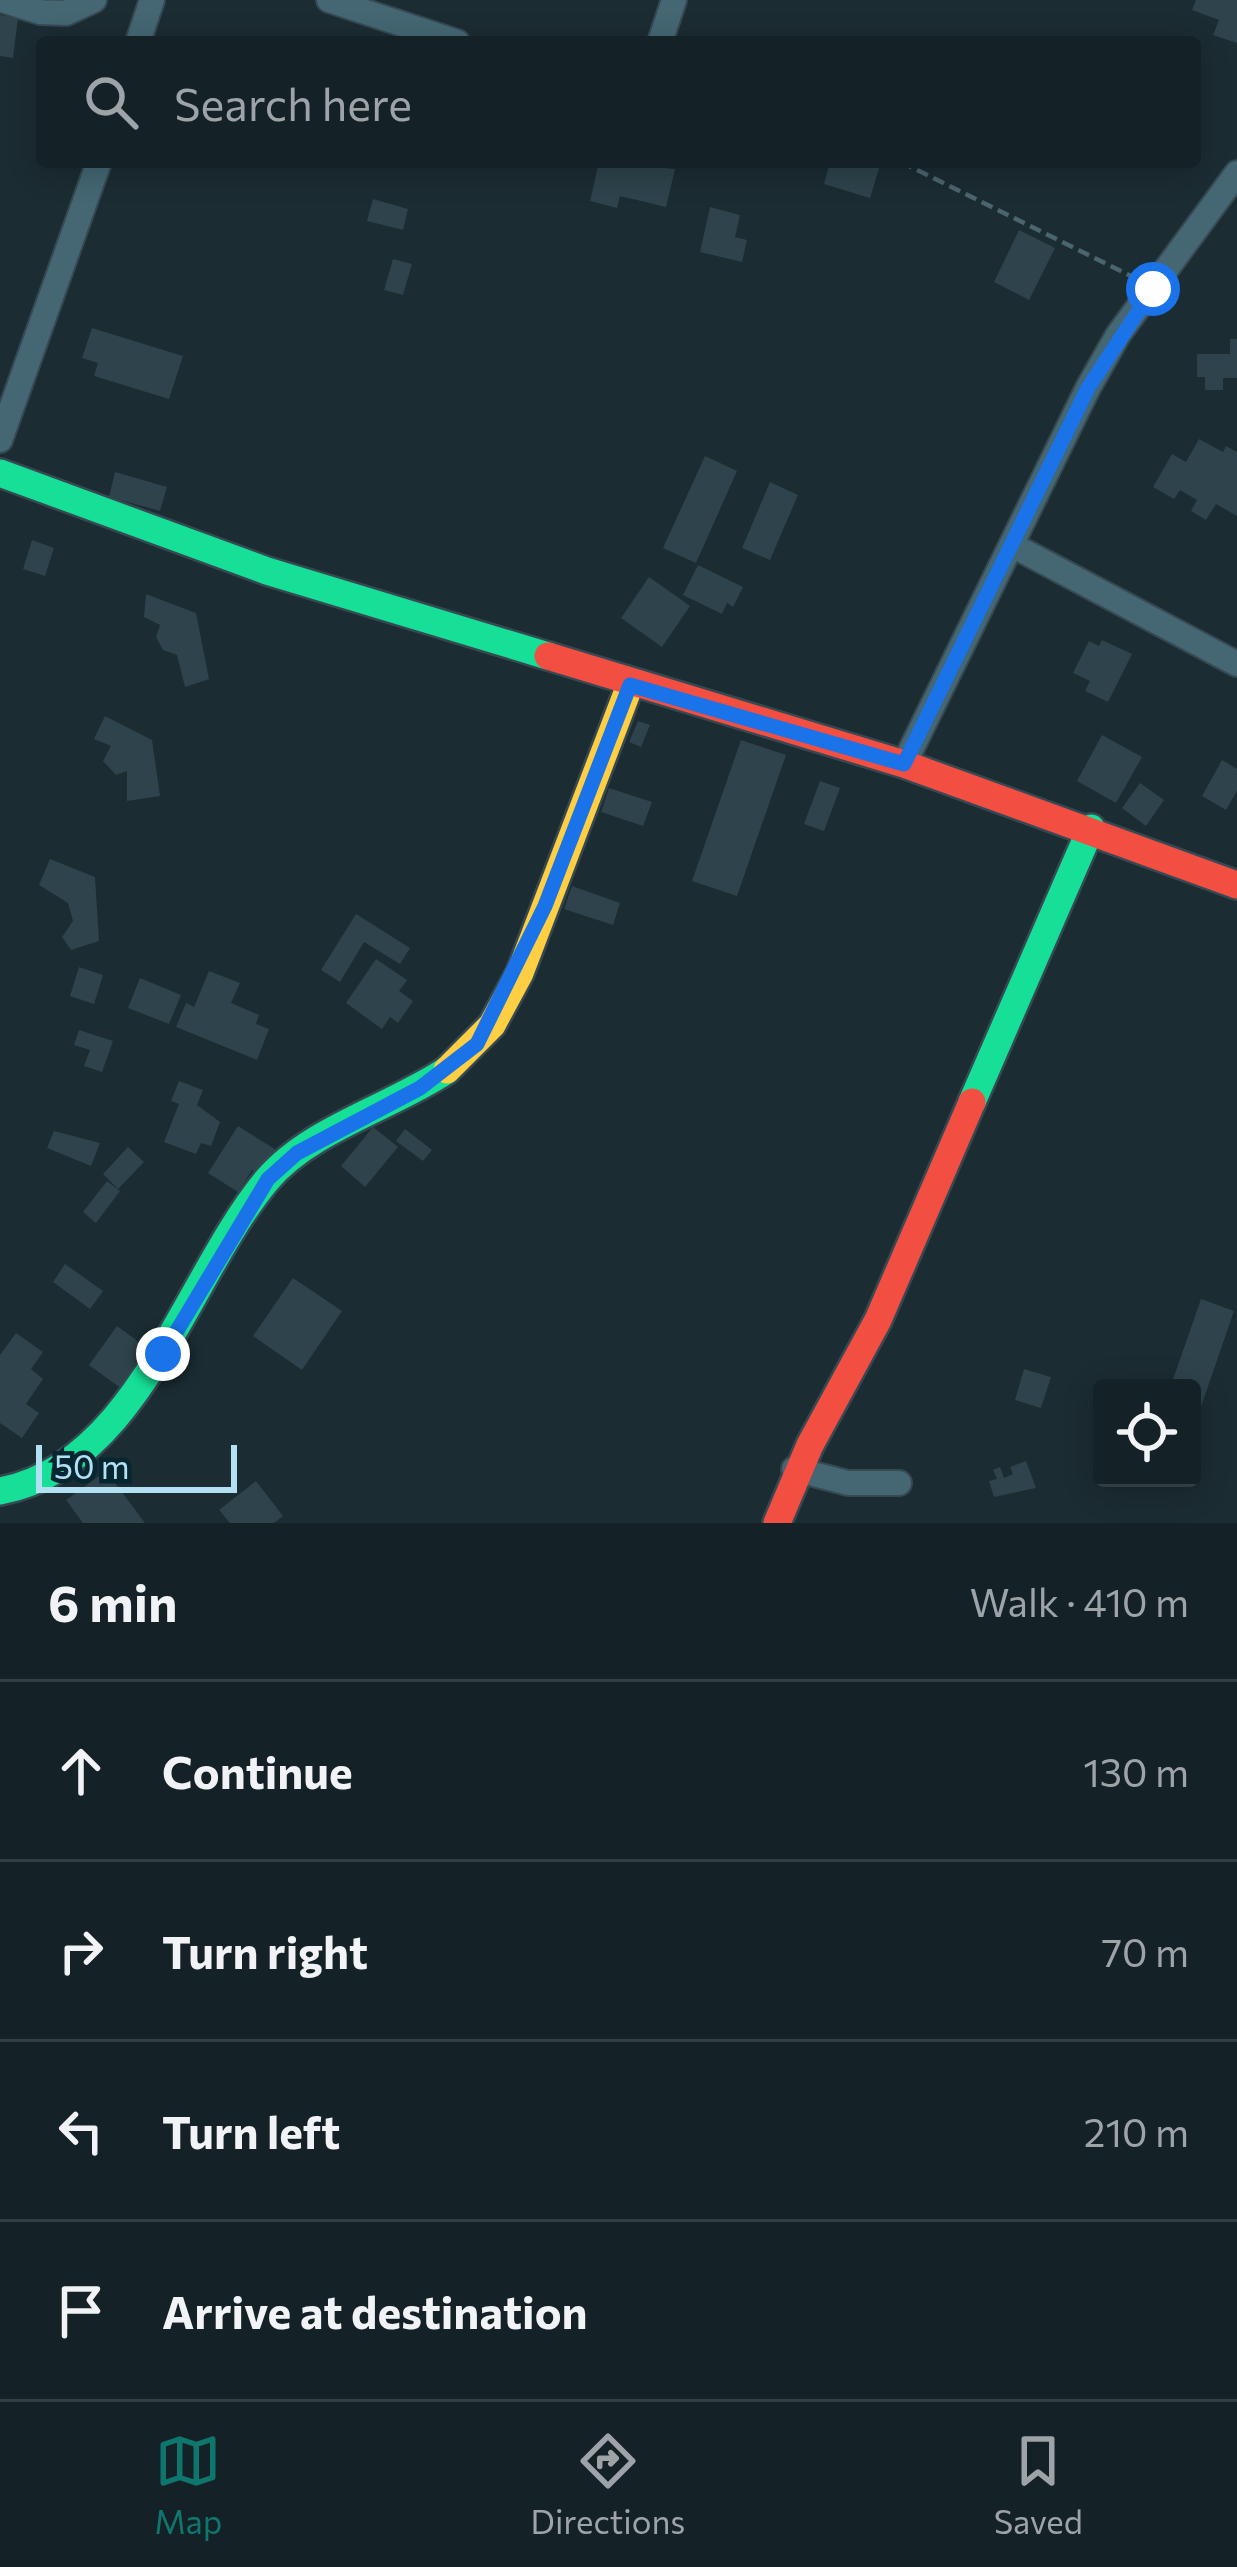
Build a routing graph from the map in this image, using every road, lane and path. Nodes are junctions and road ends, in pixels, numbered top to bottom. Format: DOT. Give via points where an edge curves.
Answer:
graph roads {
  1 [pos="2,0"];
  2 [pos="94,0"];
  3 [pos="141,0"];
  4 [pos="328,0"];
  5 [pos="674,0"];
  6 [pos="151,1"];
  7 [pos="140,36"];
  8 [pos="439,36"];
  9 [pos="662,36"];
  10 [pos="97,168"];
  11 [pos="913,168"];
  12 [pos="1237,172"];
  13 [pos="1153,289"];
  14 [pos="0,440"];
  15 [pos="0,473"];
  16 [pos="1012,545"];
  17 [pos="1237,664"];
  18 [pos="630,685"];
  19 [pos="904,764"];
  20 [pos="1091,828"];
  21 [pos="1237,885"];
  22 [pos="794,1469"];
  23 [pos="899,1483"];
  24 [pos="0,1491"];
  25 [pos="777,1523"];
  1 -- 2 [label="street" via="66,13"];
  3 -- 6 [label="street"];
  4 -- 8 [label="street"];
  5 -- 9 [label="street"];
  6 -- 7 [label="street"];
  10 -- 14 [label="street"];
  11 -- 13 [label="path"];
  12 -- 13 [label="street"];
  13 -- 16 [label="street" via="1088,388"];
  15 -- 18 [label="street" via="267,571"];
  16 -- 17 [label="street"];
  16 -- 19 [label="street"];
  18 -- 19 [label="street"];
  18 -- 24 [label="street" via="545,906 477,1044 420,1088 297,1153 268,1179 118,1417 38,1484"];
  19 -- 20 [label="street"];
  20 -- 21 [label="street"];
  20 -- 22 [label="street" via="878,1320"];
  22 -- 23 [label="street" via="848,1483"];
  22 -- 25 [label="street"];
}
